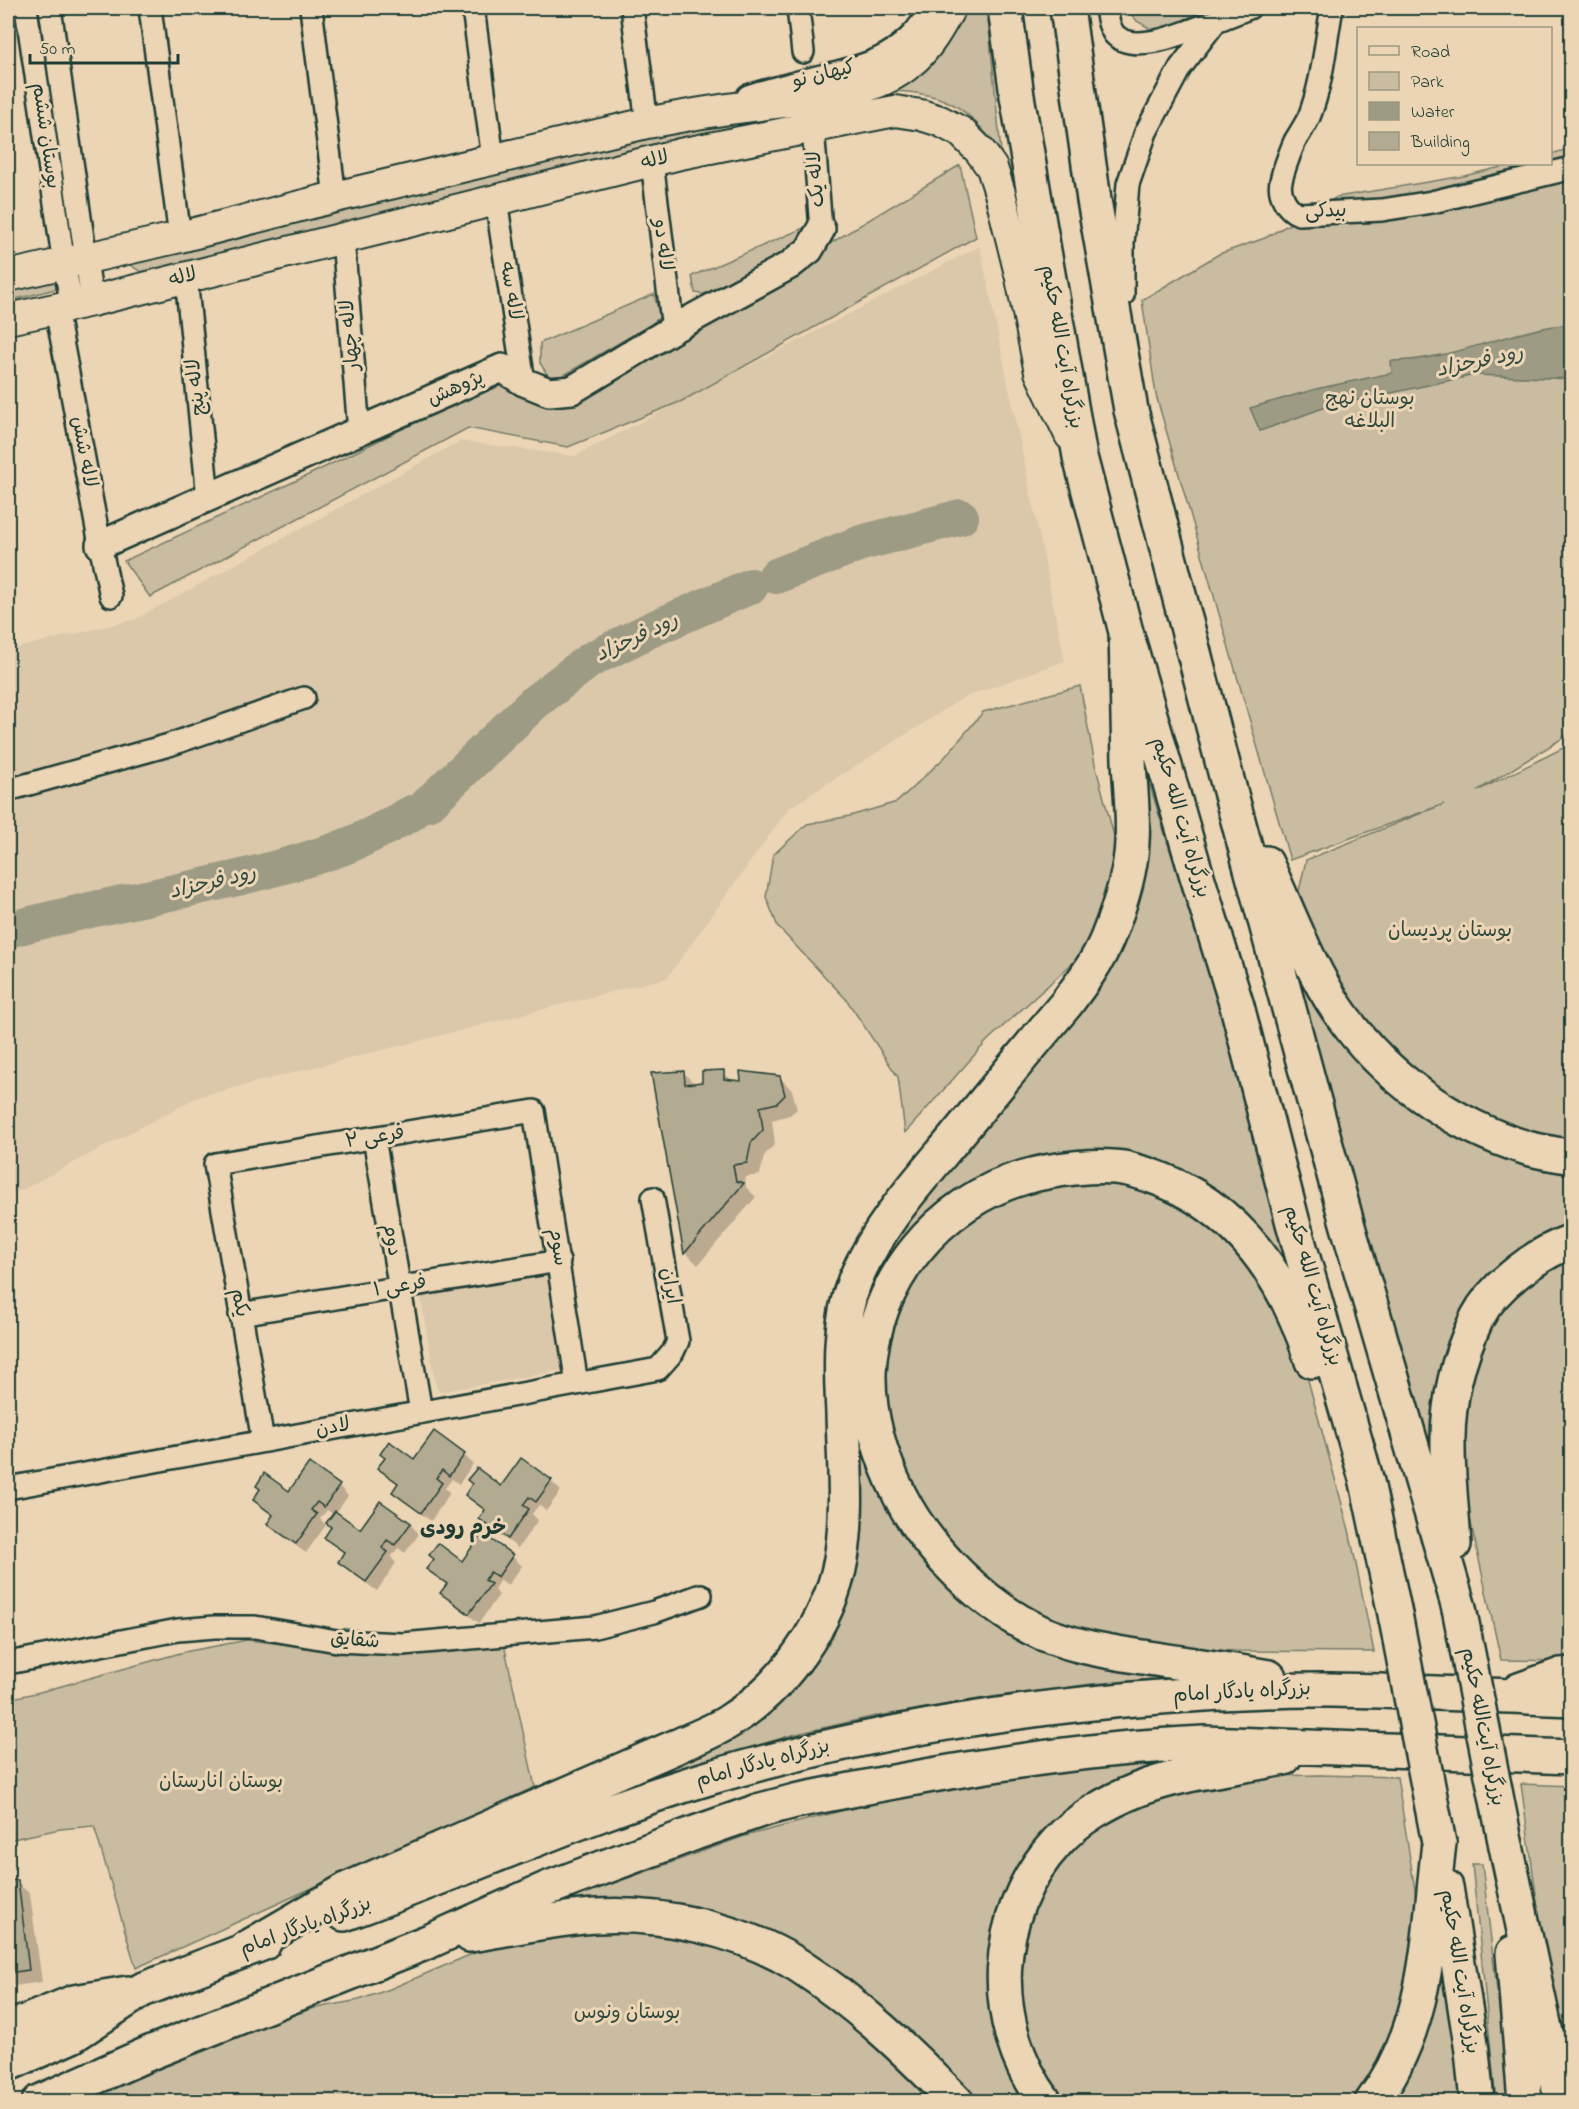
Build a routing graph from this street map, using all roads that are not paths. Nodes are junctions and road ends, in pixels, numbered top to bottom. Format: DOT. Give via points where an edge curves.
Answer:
graph roads {
  1 [pos="26,8"];
  2 [pos="50,8"];
  3 [pos="150,8"];
  4 [pos="311,8"];
  5 [pos="473,8"];
  6 [pos="632,8"];
  7 [pos="798,8"];
  8 [pos="929,8"];
  9 [pos="950,8"];
  10 [pos="1005,8"];
  11 [pos="1067,8"];
  12 [pos="1106,8"];
  13 [pos="1249,8"];
  14 [pos="1332,8"];
  15 [pos="1216,21"];
  16 [pos="803,52"];
  17 [pos="699,112"];
  18 [pos="647,123"];
  19 [pos="813,128"];
  20 [pos="493,159"];
  21 [pos="652,162"];
  22 [pos="1572,168"];
  23 [pos="335,197"];
  24 [pos="496,200"];
  25 [pos="821,229"];
  26 [pos="180,237"];
  27 [pos="343,239"];
  28 [pos="75,262"];
  29 [pos="8,276"];
  30 [pos="186,277"];
  31 [pos="74,305"];
  32 [pos="8,320"];
  33 [pos="673,329"];
  34 [pos="524,382"];
  35 [pos="1131,410"];
  36 [pos="360,431"];
  37 [pos="1080,457"];
  38 [pos="208,498"];
  39 [pos="100,545"];
  40 [pos="111,596"];
  41 [pos="1126,632"];
  42 [pos="304,698"];
  43 [pos="1226,776"];
  44 [pos="8,790"];
  45 [pos="534,1111"];
  46 [pos="374,1138"];
  47 [pos="1572,1157"];
  48 [pos="215,1164"];
  49 [pos="652,1198"];
  50 [pos="1572,1241"];
  51 [pos="559,1261"];
  52 [pos="399,1287"];
  53 [pos="240,1314"];
  54 [pos="658,1369"];
  55 [pos="577,1384"];
  56 [pos="421,1412"];
  57 [pos="263,1441"];
  58 [pos="1367,1482"];
  59 [pos="8,1488"];
  60 [pos="701,1595"];
  61 [pos="1459,1608"];
  62 [pos="8,1664"];
  63 [pos="1572,1674"];
  64 [pos="1329,1690"];
  65 [pos="1503,1696"];
  66 [pos="1572,1699"];
  67 [pos="1335,1748"];
  68 [pos="1572,1757"];
  69 [pos="1439,1844"];
  70 [pos="1506,1846"];
  71 [pos="430,1941"];
  72 [pos="245,1949"];
  73 [pos="142,1990"];
  74 [pos="8,2029"];
  75 [pos="8,2064"];
  76 [pos="39,2102"];
  77 [pos="957,2102"];
  78 [pos="1045,2102"];
  79 [pos="1372,2102"];
  80 [pos="1477,2102"];
  81 [pos="1525,2102"];
  82 [pos="1564,2102"];
  1 -- 28 [label="street, بوستان ششم"];
  2 -- 28 [label="street, بوستان ششم"];
  3 -- 26 [label="street"];
  4 -- 23 [label="street"];
  5 -- 20 [label="street"];
  6 -- 18 [label="street"];
  7 -- 16 [label="street"];
  8 -- 17 [label="street, کیهان نو" via="913,33 879,59"];
  9 -- 17 [label="main road, لاله" via="934,38 909,64 884,80 851,91"];
  10 -- 37 [label="highway, بزرگراه آیت الله حکیم"];
  11 -- 35 [label="highway" via="1094,200"];
  12 -- 15 [label="street" via="1113,32 1128,43 1152,42"];
  13 -- 15 [label="street"];
  14 -- 22 [label="street, بیدکی" via="1320,81 1281,181 1281,192 1289,208 1299,214 1382,210"];
  15 -- 35 [label="street" via="1180,68 1146,132 1128,184 1123,301"];
  17 -- 18 [label="main road, لاله"];
  18 -- 20 [label="main road, لاله"];
  19 -- 21 [label="main road, لاله"];
  19 -- 25 [label="street, لاله یک"];
  19 -- 37 [label="main road, لاله" via="895,111 940,121 961,132 980,151 992,168 1000,193 1040,372"];
  20 -- 23 [label="main road, لاله"];
  21 -- 24 [label="main road, لاله"];
  21 -- 33 [label="street, لاله دو"];
  23 -- 26 [label="main road, لاله"];
  24 -- 27 [label="main road, لاله"];
  24 -- 34 [label="street, لاله سه"];
  25 -- 33 [label="street, پژوهش" via="809,250 790,265"];
  26 -- 28 [label="main road, لاله"];
  27 -- 30 [label="main road, لاله"];
  27 -- 36 [label="street, لاله چهار"];
  28 -- 29 [label="main road, لاله"];
  28 -- 31 [label="street, لاله شش"];
  30 -- 31 [label="main road, لاله"];
  30 -- 38 [label="street, لاله پنج"];
  31 -- 32 [label="main road, لاله"];
  31 -- 39 [label="street, لاله شش"];
  33 -- 34 [label="street, پژوهش" via="572,390 549,392"];
  34 -- 36 [label="street, پژوهش" via="502,368"];
  35 -- 43 [label="highway"];
  36 -- 38 [label="street, پژوهش"];
  37 -- 41 [label="highway, بزرگراه آیت الله حکیم"];
  38 -- 39 [label="street, پژوهش"];
  39 -- 40 [label="street, لاله شش"];
  41 -- 58 [label="highway, بزرگراه آیت الله حکیم" via="1237,1006 1293,1223"];
  41 -- 72 [label="highway" via="1132,844 1117,909 1107,940 1089,972 901,1202 854,1281 843,1327 841,1363 845,1487 841,1557 826,1605 795,1661 758,1700 728,1722 348,1888"];
  42 -- 44 [label="street" via="169,745"];
  43 -- 47 [label="highway" via="1316,971 1360,1040 1414,1091 1458,1118 1527,1148"];
  43 -- 61 [label="highway" via="1347,1222"];
  45 -- 46 [label="street, فرعی ۲"];
  45 -- 51 [label="street, سوم"];
  46 -- 48 [label="street, فرعی ۲"];
  46 -- 52 [label="street, دوم"];
  48 -- 53 [label="street, یکم"];
  49 -- 54 [label="street, ایران" via="678,1341"];
  50 -- 61 [label="highway" via="1529,1263 1502,1286 1478,1317 1453,1381 1448,1446"];
  51 -- 52 [label="street, فرعی ۱"];
  51 -- 55 [label="street, سوم"];
  52 -- 53 [label="street, فرعی ۱"];
  52 -- 56 [label="street, دوم"];
  53 -- 57 [label="street, یکم"];
  54 -- 55 [label="street, لادن"];
  55 -- 56 [label="street, لادن"];
  56 -- 57 [label="street, لادن"];
  57 -- 59 [label="street, لادن"];
  58 -- 64 [label="highway" via="1321,1389 1294,1310 1275,1276 1227,1219 1166,1181 1125,1168 1046,1171 1012,1180 959,1207 935,1227 908,1259 888,1296 875,1335 869,1372 879,1447 906,1508 962,1577 1015,1617 1074,1644"];
  58 -- 69 [label="highway, بزرگراه آیت الله حکیم, bridge"];
  60 -- 62 [label="street, شقایق" via="595,1627 402,1644 337,1641 255,1627 215,1627 178,1630"];
  61 -- 70 [label="highway, بزرگراه آیت‌الله حکیم, bridge"];
  63 -- 65 [label="highway"];
  64 -- 65 [label="highway, بزرگراه یادگار امام"];
  64 -- 72 [label="highway, بزرگراه یادگار امام" via="1087,1702 890,1732 800,1753 662,1792"];
  65 -- 66 [label="highway, بزرگراه یادگار امام"];
  67 -- 68 [label="highway"];
  67 -- 71 [label="highway" via="1204,1743 1139,1747 987,1767 795,1801 695,1833 546,1889"];
  67 -- 78 [label="highway" via="1161,1782 1109,1804 1057,1841 1033,1872 1016,1907 1006,1942 1003,1973 1014,2047"];
  69 -- 79 [label="highway" via="1421,1997 1395,2065"];
  69 -- 80 [label="highway, بزرگراه آیت الله حکیم"];
  70 -- 81 [label="highway"];
  70 -- 82 [label="highway"];
  71 -- 76 [label="highway" via="152,2052"];
  71 -- 77 [label="highway" via="597,1916 649,1916 721,1932 760,1946 826,1985 914,2058"];
  72 -- 73 [label="highway, بزرگراه یادگار امام"];
  73 -- 74 [label="highway" via="74,2002"];
  73 -- 75 [label="highway, بزرگراه یادگار امام" via="72,2036"];
}
